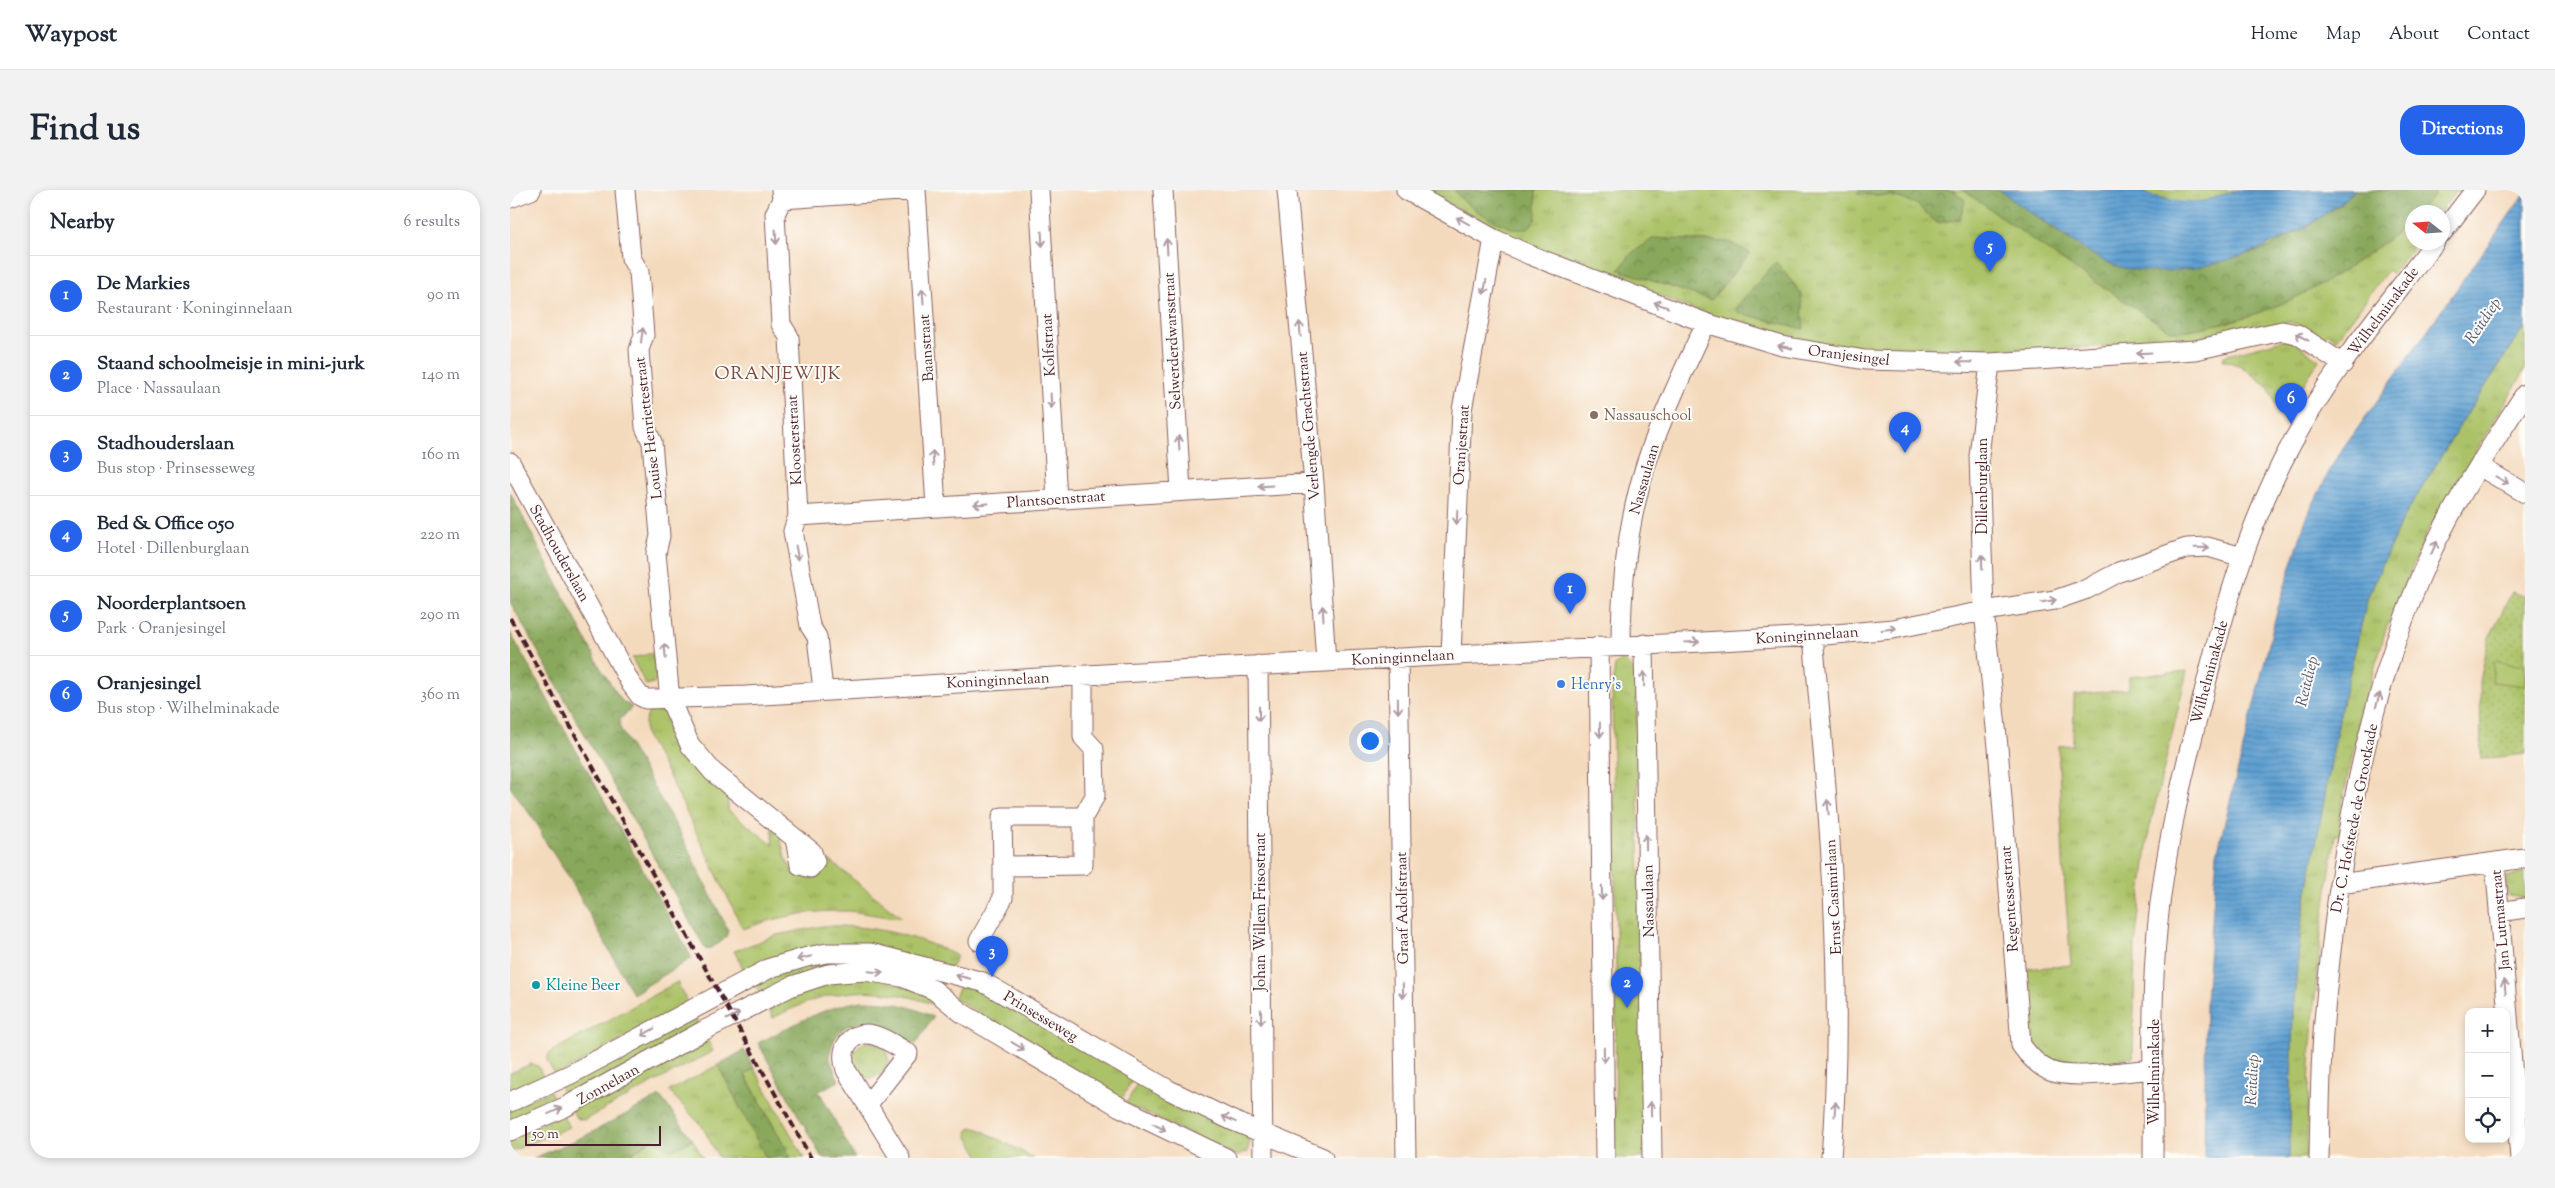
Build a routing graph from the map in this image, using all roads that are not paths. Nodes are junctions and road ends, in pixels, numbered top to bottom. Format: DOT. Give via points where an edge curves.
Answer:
graph roads {
  1 [pos="625,190"];
  2 [pos="916,190"];
  3 [pos="1039,190"];
  4 [pos="1163,190"];
  5 [pos="1288,190"];
  6 [pos="1406,190"];
  7 [pos="2475,190"];
  8 [pos="782,194"];
  9 [pos="2450,223"];
  10 [pos="1494,239"];
  11 [pos="2429,250"];
  12 [pos="1706,323"];
  13 [pos="1990,362"];
  14 [pos="2343,364"];
  15 [pos="2525,394"];
  16 [pos="510,462"];
  17 [pos="2478,466"];
  18 [pos="1314,483"];
  19 [pos="1182,491"];
  20 [pos="2525,493"];
  21 [pos="1057,499"];
  22 [pos="936,507"];
  23 [pos="798,516"];
  24 [pos="2242,557"];
  25 [pos="1984,611"];
  26 [pos="595,618"];
  27 [pos="1813,636"];
  28 [pos="1644,644"];
  29 [pos="1621,645"];
  30 [pos="1599,646"];
  31 [pos="1451,655"];
  32 [pos="1398,658"];
  33 [pos="1326,662"];
  34 [pos="1258,665"];
  35 [pos="1083,675"];
  36 [pos="824,690"];
  37 [pos="670,700"];
  38 [pos="1083,817"];
  39 [pos="795,839"];
  40 [pos="2525,858"];
  41 [pos="2495,862"];
  42 [pos="1003,866"];
  43 [pos="2339,884"];
  44 [pos="2525,908"];
  45 [pos="2499,912"];
  46 [pos="979,941"];
  47 [pos="690,1009"];
  48 [pos="2154,1069"];
  49 [pos="510,1102"];
  50 [pos="868,1104"];
  51 [pos="510,1131"];
  52 [pos="1262,1133"];
  53 [pos="900,1158"];
  54 [pos="1226,1158"];
  55 [pos="1263,1158"];
  56 [pos="1322,1158"];
  57 [pos="1406,1158"];
  58 [pos="1605,1158"];
  59 [pos="1652,1158"];
  60 [pos="1831,1158"];
  61 [pos="2153,1158"];
  62 [pos="2319,1158"];
  63 [pos="2520,1158"];
  37 -- 1 [label="street, Louise Henriettestraat, one-way" via="656,553 660,536 652,442 645,427 639,350 644,336 639,272 631,258"];
  2 -- 8 [label="street"];
  22 -- 2 [label="street, Baanstraat, one-way"];
  3 -- 21 [label="street, Kolfstraat, one-way"];
  19 -- 4 [label="street, Selwerderdwarsstraat, one-way"];
  18 -- 5 [label="street, Verlengde Grachtstraat, one-way"];
  10 -- 6 [label="street, Oranjesingel, one-way"];
  7 -- 9 [label="street"];
  8 -- 23 [label="street, Kloosterstraat, one-way" via="775,214 780,315 781,324 789,336"];
  12 -- 10 [label="street, Oranjesingel, one-way"];
  10 -- 31 [label="street, Oranjestraat, one-way" via="1462,410"];
  11 -- 14 [label="street, Wilhelminakade"];
  13 -- 12 [label="street, Oranjesingel, one-way" via="1865,360 1782,346"];
  12 -- 29 [label="street, Nassaulaan" via="1670,401 1646,465 1629,534"];
  14 -- 13 [label="street, Oranjesingel, one-way" via="2298,334 2282,331 2195,350"];
  25 -- 13 [label="street, Dillenburglaan, one-way" via="1980,456"];
  14 -- 24 [label="street, Wilhelminakade" via="2293,442 2264,500"];
  15 -- 17 [label="street, Dr. C. Hofstede de Grootkade"];
  16 -- 26 [label="street, Stadhouderslaan"];
  17 -- 20 [label="street, one-way"];
  43 -- 17 [label="street, Dr. C. Hofstede de Grootkade, one-way" via="2368,732 2391,659 2419,580 2445,524"];
  18 -- 19 [label="street, Plantsoenstraat, one-way"];
  33 -- 18 [label="street, Verlengde Grachtstraat, one-way"];
  19 -- 21 [label="street, Plantsoenstraat"];
  21 -- 22 [label="street, Plantsoenstraat, one-way"];
  22 -- 23 [label="street, Plantsoenstraat"];
  23 -- 36 [label="street, Kloosterstraat, one-way" via="792,531 810,626 816,637"];
  25 -- 24 [label="street, Koninginnelaan, one-way" via="2055,600 2087,589 2119,572 2187,548 2208,547"];
  24 -- 48 [label="street, Wilhelminakade" via="2201,701 2165,863 2155,970"];
  27 -- 25 [label="street, Koninginnelaan, one-way" via="1893,629"];
  25 -- 48 [label="street, Regentessestraat" via="2021,1045 2032,1059 2050,1071 2069,1075"];
  26 -- 37 [label="street, Koninginnelaan" via="640,696"];
  28 -- 27 [label="street, Koninginnelaan, one-way"];
  60 -- 27 [label="street, Ernst Casimirlaan, one-way" via="1838,1050 1836,926"];
  28 -- 29 [label="street, Koninginnelaan"];
  59 -- 28 [label="street, Nassaulaan, one-way"];
  29 -- 30 [label="street, Koninginnelaan"];
  30 -- 31 [label="street, Koninginnelaan"];
  30 -- 58 [label="street, one-way"];
  31 -- 32 [label="street, Koninginnelaan"];
  32 -- 33 [label="street, Koninginnelaan"];
  32 -- 57 [label="street, Graaf Adolfstraat, one-way"];
  33 -- 34 [label="street, Koninginnelaan"];
  34 -- 35 [label="street, Koninginnelaan"];
  34 -- 52 [label="street, Johan Willem Frisostraat, one-way"];
  35 -- 36 [label="street, Koninginnelaan"];
  35 -- 38 [label="street" via="1083,737 1094,749 1094,796"];
  36 -- 37 [label="street, Koninginnelaan"];
  37 -- 39 [label="street" via="690,745 702,760"];
  38 -- 42 [label="street" via="1083,865"];
  38 -- 42 [label="street" via="1002,817"];
  40 -- 41 [label="street"];
  41 -- 43 [label="street"];
  41 -- 45 [label="street, Jan Lutmastraat"];
  42 -- 46 [label="street" via="1003,898"];
  43 -- 62 [label="street, Dr. C. Hofstede de Grootkade" via="2324,1022"];
  44 -- 45 [label="street"];
  63 -- 45 [label="street, Jan Lutmastraat, one-way"];
  47 -- 49 [label="street, Zonnelaan, one-way" via="572,1074"];
  52 -- 47 [label="street, Prinsesseweg, one-way" via="1169,1090 990,986 891,957 848,952 807,956 770,968"];
  48 -- 61 [label="street, Wilhelminakade"];
  50 -- 50 [label="street" via="843,1056 848,1043 868,1033 908,1053"];
  50 -- 53 [label="street"];
  51 -- 54 [label="street, Zonnelaan, one-way" via="565,1107 702,1031 792,986 828,974 865,971 902,977 934,990 962,1013 1120,1107"];
  52 -- 55 [label="street, Johan Willem Frisostraat"];
  52 -- 56 [label="street, Prinsesseweg"];
}
